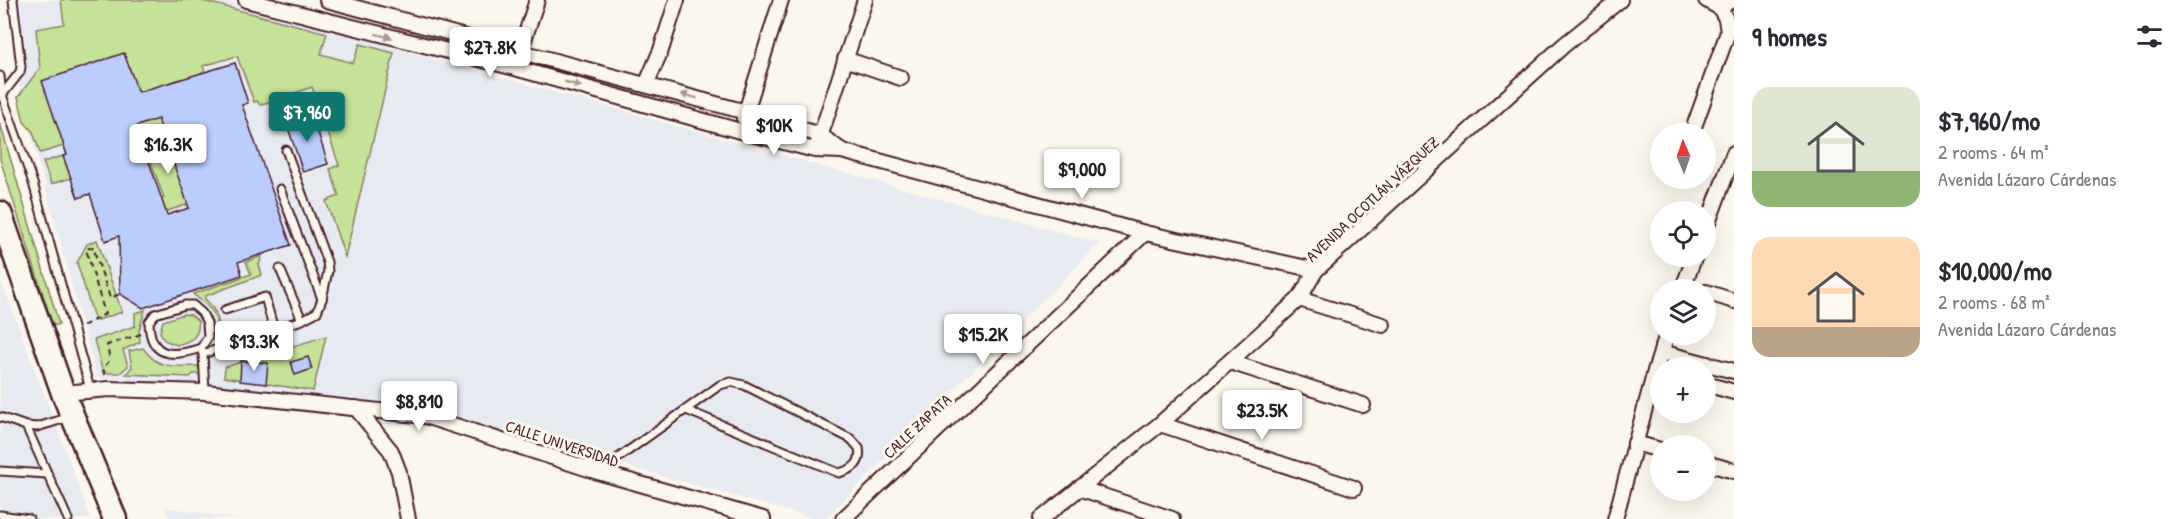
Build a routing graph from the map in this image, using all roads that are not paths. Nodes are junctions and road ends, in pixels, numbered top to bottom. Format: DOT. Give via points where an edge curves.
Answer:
graph roads {
  1 [pos="13,0"];
  2 [pos="246,0"];
  3 [pos="327,0"];
  4 [pos="537,0"];
  5 [pos="677,0"];
  6 [pos="781,0"];
  7 [pos="865,0"];
  8 [pos="1620,0"];
  9 [pos="1706,0"];
  10 [pos="1726,4"];
  11 [pos="366,5"];
  12 [pos="358,30"];
  13 [pos="520,51"];
  14 [pos="845,59"];
  15 [pos="515,68"];
  16 [pos="0,76"];
  17 [pos="901,78"];
  18 [pos="646,85"];
  19 [pos="2,95"];
  20 [pos="746,112"];
  21 [pos="1695,123"];
  22 [pos="740,131"];
  23 [pos="820,135"];
  24 [pos="286,150"];
  25 [pos="815,150"];
  26 [pos="842,151"];
  27 [pos="1734,154"];
  28 [pos="280,189"];
  29 [pos="1716,202"];
  30 [pos="0,213"];
  31 [pos="1145,233"];
  32 [pos="280,269"];
  33 [pos="1316,270"];
  34 [pos="1716,295"];
  35 [pos="322,299"];
  36 [pos="1299,299"];
  37 [pos="1734,301"];
  38 [pos="225,310"];
  39 [pos="302,320"];
  40 [pos="1383,325"];
  41 [pos="274,330"];
  42 [pos="1663,345"];
  43 [pos="202,351"];
  44 [pos="1661,352"];
  45 [pos="1660,357"];
  46 [pos="1230,362"];
  47 [pos="1734,371"];
  48 [pos="1716,387"];
  49 [pos="90,389"];
  50 [pos="204,392"];
  51 [pos="1734,392"];
  52 [pos="63,393"];
  53 [pos="1650,397"];
  54 [pos="1363,405"];
  55 [pos="356,408"];
  56 [pos="686,410"];
  57 [pos="72,416"];
  58 [pos="0,417"];
  59 [pos="1160,424"];
  60 [pos="26,426"];
  61 [pos="1635,443"];
  62 [pos="1650,447"];
  63 [pos="1716,466"];
  64 [pos="0,471"];
  65 [pos="1734,471"];
  66 [pos="598,472"];
  67 [pos="46,474"];
  68 [pos="1078,488"];
  69 [pos="1354,488"];
  70 [pos="0,515"];
  71 [pos="1155,517"];
  72 [pos="1618,518"];
  73 [pos="30,519"];
  74 [pos="68,519"];
  75 [pos="115,519"];
  76 [pos="408,519"];
  77 [pos="763,519"];
  78 [pos="843,519"];
  79 [pos="1041,519"];
  80 [pos="1172,519"];
  1 -- 19 [label="lane" via="21,67"];
  2 -- 12 [label="street"];
  3 -- 11 [label="street"];
  4 -- 13 [label="street"];
  5 -- 18 [label="street"];
  6 -- 20 [label="street"];
  7 -- 14 [label="street"];
  8 -- 33 [label="street, AVENIDA OCOTLÁN VÁZQUEZ" via="1564,45"];
  9 -- 10 [label="street"];
  10 -- 21 [label="street" via="1728,32"];
  11 -- 12 [label="street"];
  11 -- 13 [label="street"];
  12 -- 15 [label="street, one-way"];
  13 -- 15 [label="street"];
  13 -- 18 [label="street"];
  14 -- 17 [label="street"];
  14 -- 23 [label="street"];
  15 -- 22 [label="street, one-way"];
  16 -- 19 [label="lane"];
  20 -- 18 [label="street, one-way"];
  19 -- 49 [label="lane" via="33,183"];
  20 -- 22 [label="street"];
  20 -- 23 [label="street"];
  22 -- 25 [label="street"];
  23 -- 25 [label="street"];
  23 -- 26 [label="street"];
  24 -- 35 [label="lane" via="327,262"];
  25 -- 26 [label="street"];
  26 -- 31 [label="street"];
  27 -- 29 [label="street"];
  28 -- 35 [label="lane"];
  30 -- 52 [label="main road"];
  31 -- 33 [label="street"];
  31 -- 78 [label="street, CALLE ZAPATA"];
  32 -- 39 [label="lane"];
  33 -- 36 [label="street, AVENIDA OCOTLÁN VÁZQUEZ"];
  34 -- 37 [label="street"];
  35 -- 39 [label="lane" via="317,312"];
  36 -- 40 [label="street"];
  36 -- 46 [label="street, AVENIDA OCOTLÁN VÁZQUEZ"];
  38 -- 41 [label="lane" via="265,297"];
  39 -- 41 [label="lane"];
  41 -- 43 [label="lane"];
  42 -- 44 [label="street"];
  43 -- 43 [label="lane" via="208,337 207,323 193,305 155,314 149,322 152,341 159,349 169,354"];
  43 -- 50 [label="lane"];
  44 -- 45 [label="street"];
  44 -- 47 [label="street"];
  46 -- 54 [label="street"];
  46 -- 59 [label="street, AVENIDA OCOTLÁN VÁZQUEZ"];
  48 -- 51 [label="street"];
  49 -- 50 [label="street, CALLE UNIVERSIDAD"];
  49 -- 52 [label="street, CALLE UNIVERSIDAD"];
  50 -- 55 [label="street, CALLE UNIVERSIDAD"];
  52 -- 57 [label="main road"];
  53 -- 61 [label="street"];
  55 -- 66 [label="street, CALLE UNIVERSIDAD" via="425,416"];
  55 -- 76 [label="street" via="391,452"];
  56 -- 56 [label="lane" via="720,385 744,385 851,439 859,447 859,462 853,469 839,473"];
  56 -- 66 [label="lane"];
  57 -- 60 [label="lane" via="37,428"];
  57 -- 75 [label="main road"];
  58 -- 60 [label="lane"];
  59 -- 68 [label="street, AVENIDA OCOTLÁN VÁZQUEZ"];
  59 -- 69 [label="street"];
  60 -- 67 [label="lane"];
  61 -- 62 [label="street"];
  61 -- 72 [label="street"];
  63 -- 65 [label="street"];
  64 -- 67 [label="lane"];
  66 -- 77 [label="street, CALLE UNIVERSIDAD"];
  67 -- 74 [label="lane"];
  68 -- 71 [label="street"];
  68 -- 79 [label="street, AVENIDA OCOTLÁN VÁZQUEZ"];
  70 -- 73 [label="lane"];
  71 -- 80 [label="street"];
}
